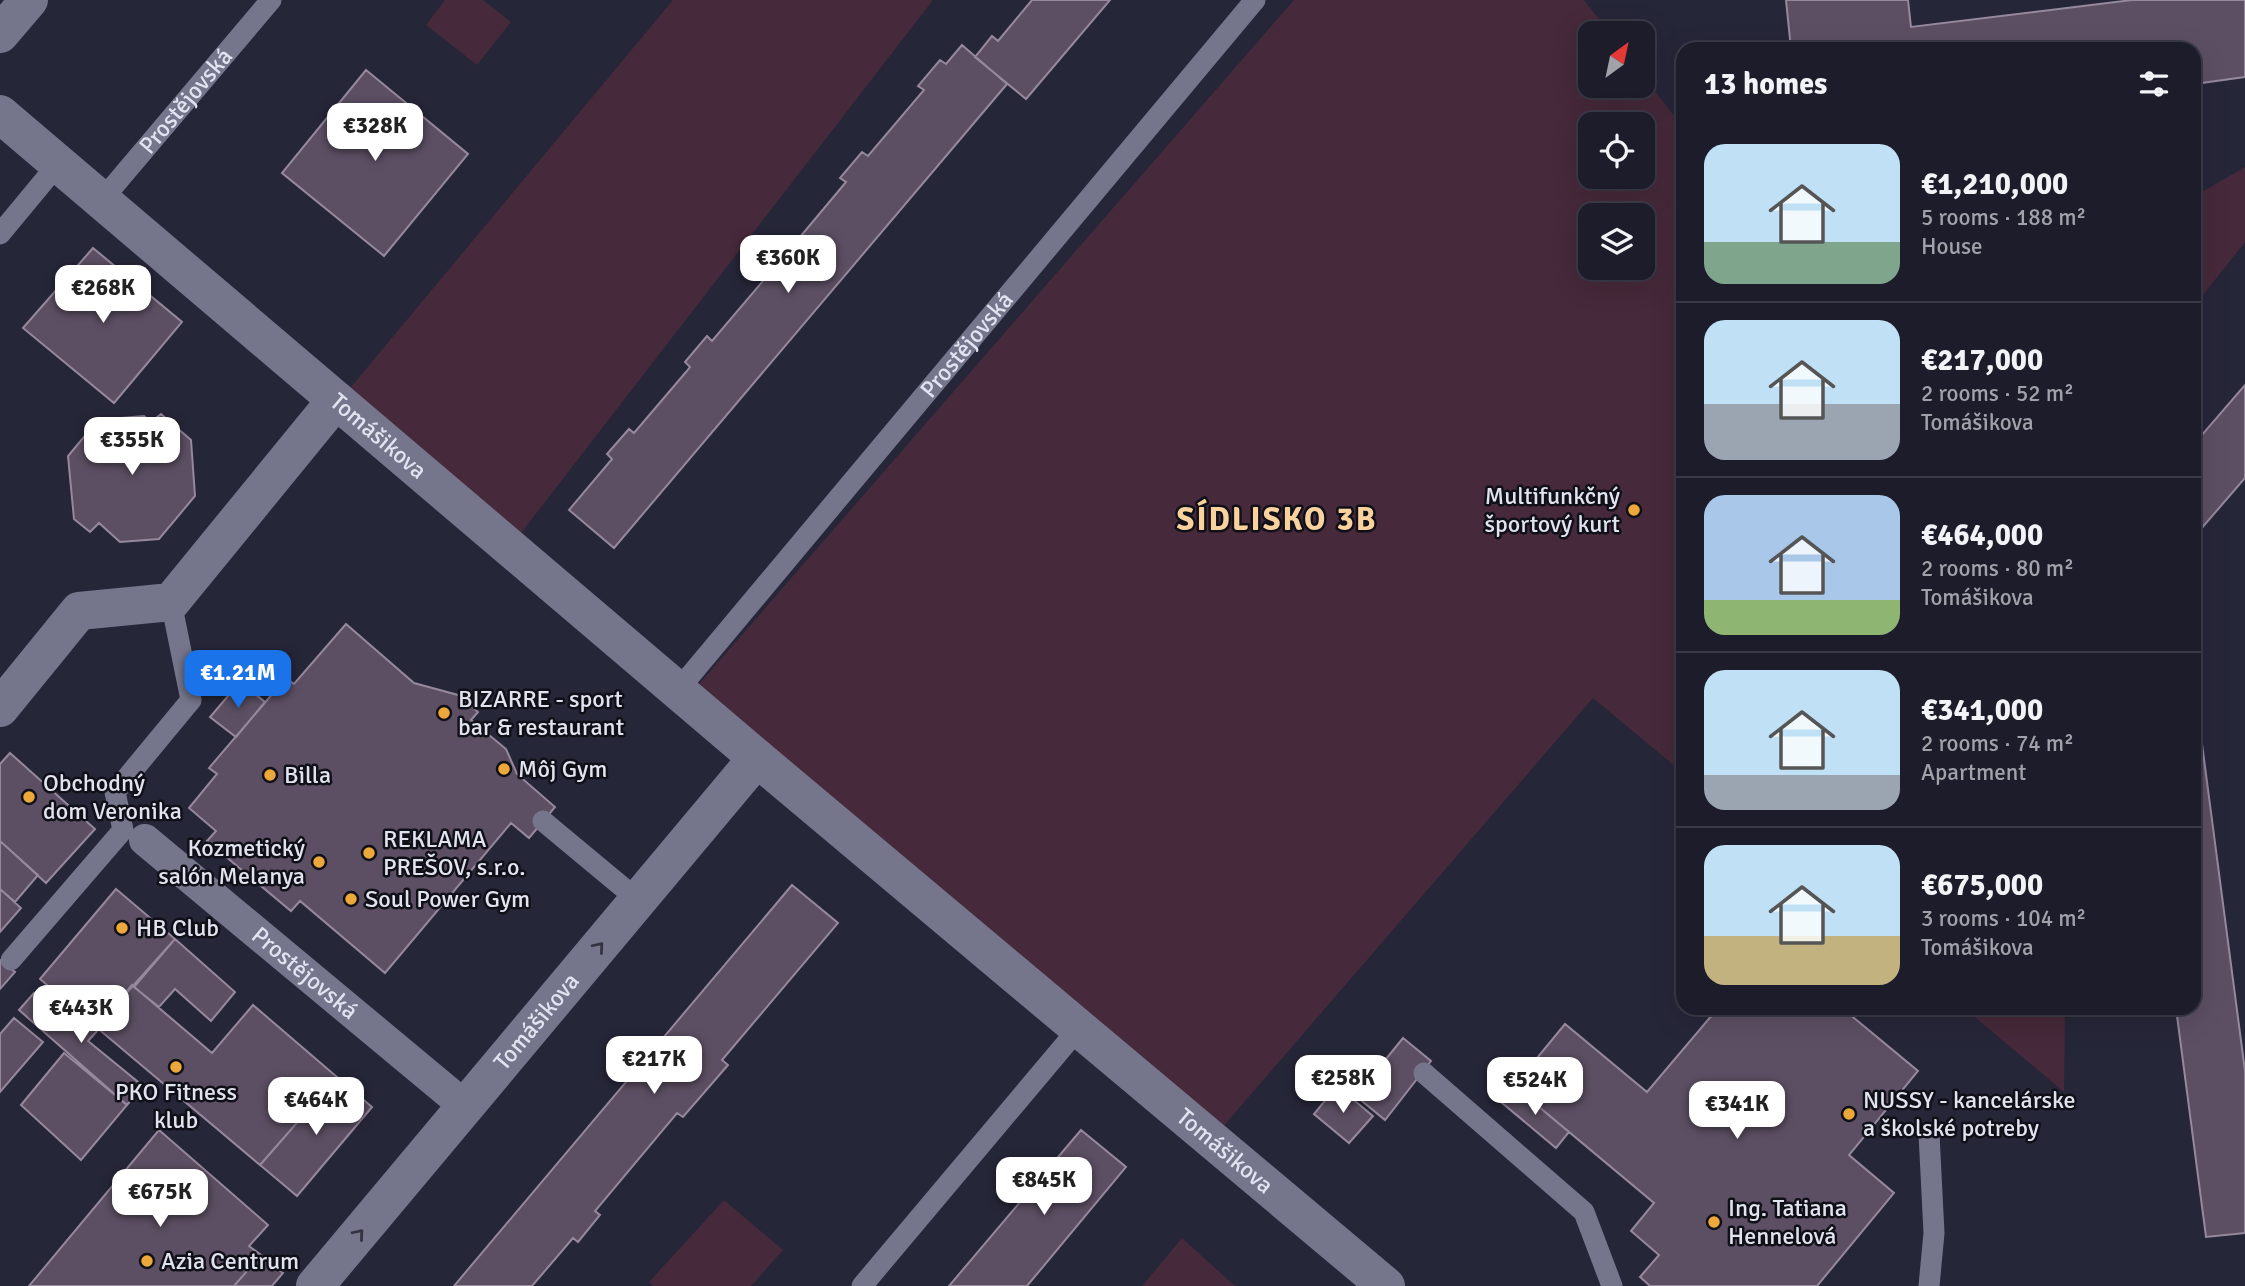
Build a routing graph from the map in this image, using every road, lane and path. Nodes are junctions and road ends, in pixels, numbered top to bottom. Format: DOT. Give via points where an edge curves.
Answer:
graph roads {
  1 [pos="29,0"];
  2 [pos="271,0"];
  3 [pos="1255,0"];
  4 [pos="0,34"];
  5 [pos="0,114"];
  6 [pos="58,164"];
  7 [pos="101,201"];
  8 [pos="0,234"];
  9 [pos="336,400"];
  10 [pos="171,602"];
  11 [pos="678,690"];
  12 [pos="0,708"];
  13 [pos="757,758"];
  14 [pos="543,821"];
  15 [pos="145,840"];
  16 [pos="638,900"];
  17 [pos="11,960"];
  18 [pos="1079,1028"];
  19 [pos="1424,1073"];
  20 [pos="466,1107"];
  21 [pos="1929,1134"];
  22 [pos="1373,1282"];
  23 [pos="315,1286"];
  24 [pos="862,1286"];
  25 [pos="1612,1286"];
  26 [pos="1929,1286"];
  1 -- 4 [label="street"];
  2 -- 7 [label="lane, Prostějovská"];
  3 -- 11 [label="lane, Prostějovská"];
  5 -- 6 [label="street, Tomášikova"];
  6 -- 7 [label="street, Tomášikova"];
  6 -- 8 [label="lane"];
  7 -- 9 [label="street, Tomášikova"];
  9 -- 10 [label="street"];
  9 -- 11 [label="street, Tomášikova"];
  10 -- 12 [label="street" via="79,611"];
  10 -- 17 [label="lane" via="191,700 115,792 123,830"];
  11 -- 13 [label="street, Tomášikova"];
  13 -- 16 [label="street, Tomášikova"];
  13 -- 18 [label="street, Tomášikova"];
  14 -- 16 [label="lane"];
  15 -- 20 [label="street, Prostějovská"];
  20 -- 16 [label="street, Tomášikova, one-way"];
  18 -- 22 [label="street, Tomášikova"];
  18 -- 24 [label="lane"];
  19 -- 25 [label="lane" via="1584,1212"];
  23 -- 20 [label="street, Tomášikova, one-way"];
  21 -- 26 [label="lane" via="1934,1233"];
}
